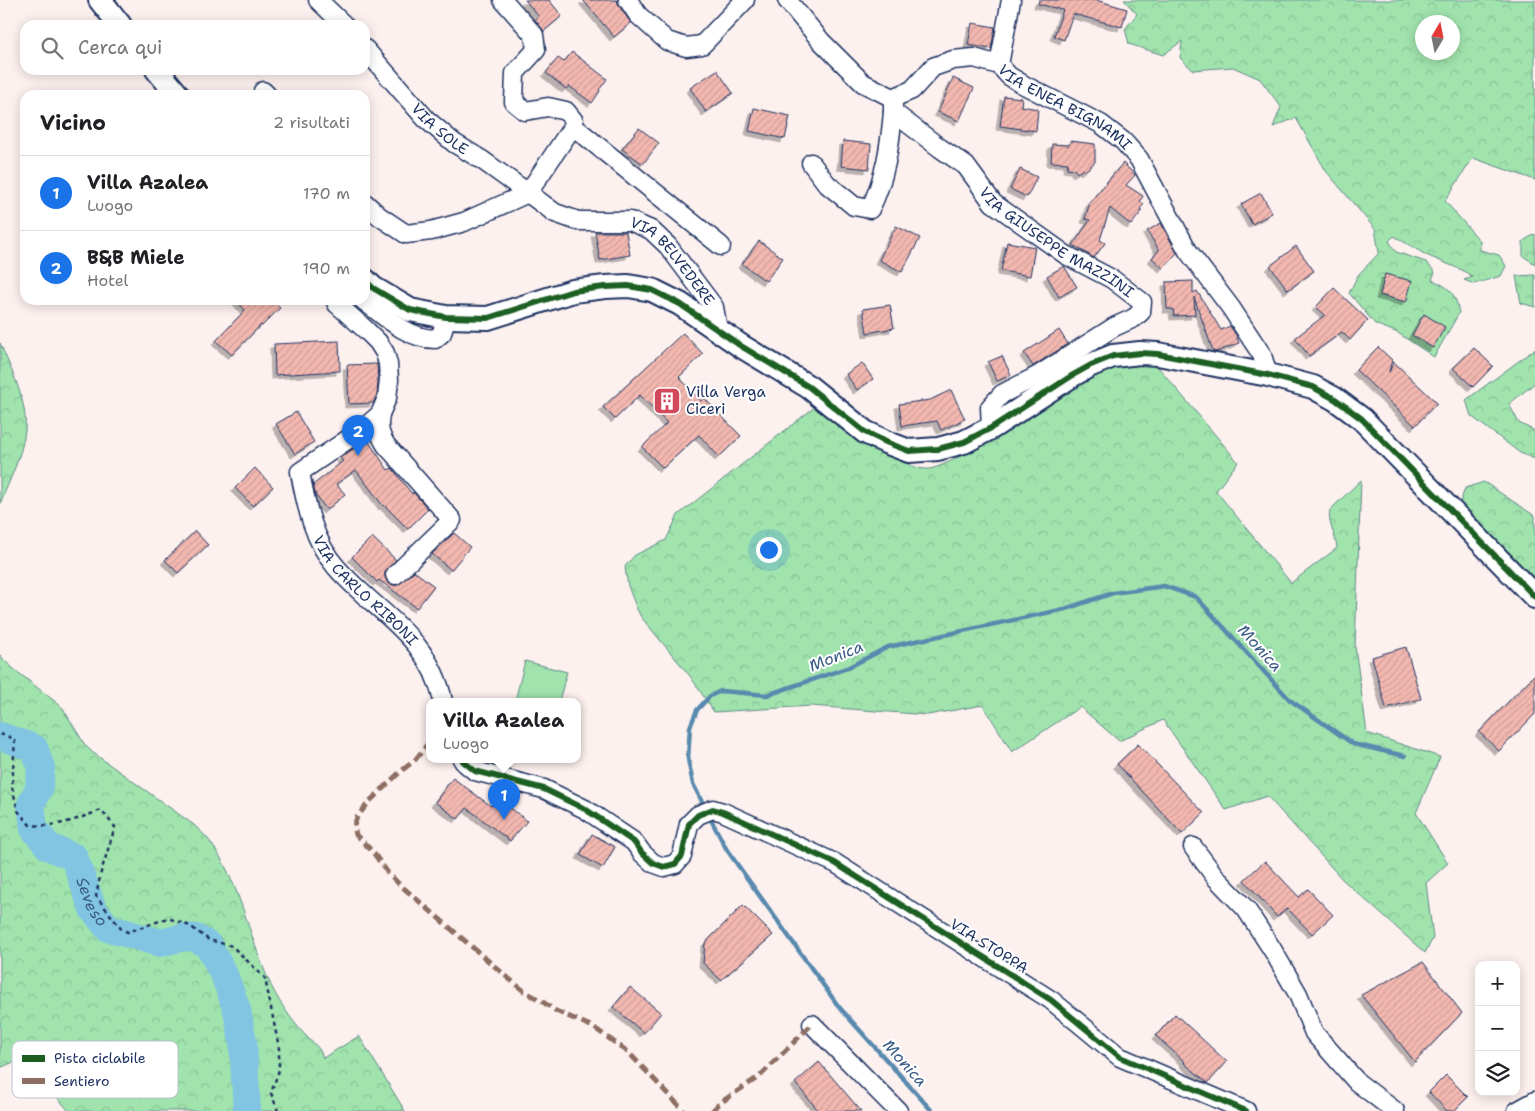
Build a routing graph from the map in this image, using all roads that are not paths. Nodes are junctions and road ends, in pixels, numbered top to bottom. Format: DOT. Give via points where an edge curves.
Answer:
graph roads {
  1 [pos="100,0"];
  2 [pos="318,0"];
  3 [pos="503,0"];
  4 [pos="628,0"];
  5 [pos="745,0"];
  6 [pos="787,0"];
  7 [pos="1011,0"];
  8 [pos="116,20"];
  9 [pos="339,20"];
  10 [pos="370,55"];
  11 [pos="999,65"];
  12 [pos="161,75"];
  13 [pos="174,90"];
  14 [pos="893,105"];
  15 [pos="572,126"];
  16 [pos="811,163"];
  17 [pos="528,193"];
  18 [pos="370,208"];
  19 [pos="721,246"];
  20 [pos="370,285"];
  21 [pos="338,305"];
  22 [pos="370,305"];
  23 [pos="446,317"];
  24 [pos="718,330"];
  25 [pos="1268,375"];
  26 [pos="380,414"];
  27 [pos="991,428"];
  28 [pos="395,575"];
  29 [pos="1535,597"];
  30 [pos="442,698"];
  31 [pos="465,763"];
  32 [pos="1193,847"];
  33 [pos="812,1024"];
  34 [pos="1535,1101"];
  35 [pos="898,1111"];
  36 [pos="1246,1111"];
  37 [pos="1395,1111"];
  38 [pos="1517,1111"];
  1 -- 8 [label="main road"];
  2 -- 9 [label="street"];
  3 -- 15 [label="street" via="534,35 536,50 515,73 514,102 525,111 548,107 566,111 574,121"];
  4 -- 5 [label="street" via="638,15 667,41 686,47 702,44"];
  6 -- 14 [label="street" via="863,83"];
  7 -- 11 [label="street"];
  10 -- 17 [label="street, VIA SOLE" via="426,119 454,143"];
  11 -- 14 [label="street, VIA ENEA BIGNAMI" via="974,58 953,60 933,67"];
  11 -- 25 [label="street, VIA ENEA BIGNAMI" via="1009,76 1101,124 1123,141 1139,160 1188,252 1262,355"];
  12 -- 13 [label="main road"];
  14 -- 16 [label="street" via="888,154 878,193 870,209 854,206 827,184"];
  14 -- 27 [label="street, VIA GIUSEPPE MAZZINI" via="940,148 966,166 993,203 1066,255 1112,279 1142,302 1141,312 1134,318 1002,394 990,406"];
  15 -- 17 [label="street"];
  15 -- 19 [label="street"];
  17 -- 18 [label="street" via="464,222 406,234"];
  17 -- 24 [label="street, VIA BELVEDERE" via="555,213 578,221 630,221 651,230 668,246 714,307"];
  20 -- 23 [label="main road" via="410,310"];
  21 -- 26 [label="street" via="378,342 385,353 389,380 387,398"];
  22 -- 23 [label="street" via="398,326 427,339 436,339 442,333"];
  23 -- 24 [label="main road" via="488,318 573,291 628,286 652,290 680,304"];
  24 -- 27 [label="main road" via="809,387 864,432 909,451 938,449 964,442"];
  25 -- 27 [label="main road" via="1158,354 1112,356 1073,375"];
  25 -- 29 [label="main road" via="1313,387 1362,419"];
  26 -- 28 [label="street" via="378,427 386,445 452,520"];
  26 -- 30 [label="street, VIA CARLO RIBONI" via="300,472 304,496 318,538 335,566 405,631 428,660"];
  31 -- 36 [label="street, VIA STOPPA" via="476,771 544,788 634,842 653,863 664,867 675,864 682,856 689,824 706,812 724,812 835,863 1051,1000 1120,1058"];
  32 -- 37 [label="street" via="1217,879 1246,909 1298,994 1314,1033 1357,1082"];
  33 -- 35 [label="street"];
  34 -- 38 [label="street"];
}
